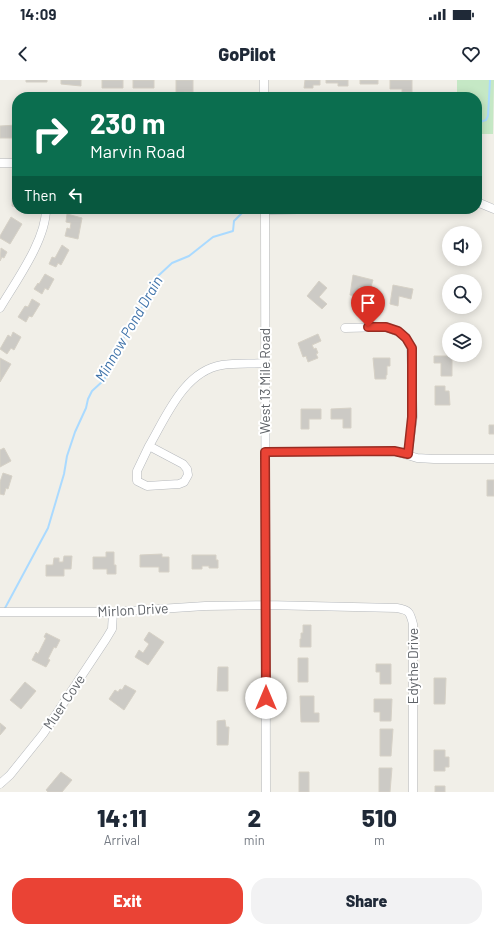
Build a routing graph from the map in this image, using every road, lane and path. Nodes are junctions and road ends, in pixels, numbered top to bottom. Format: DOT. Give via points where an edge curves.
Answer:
graph roads {
  1 [pos="264,80"];
  2 [pos="264,92"];
  3 [pos="0,163"];
  4 [pos="12,163"];
  5 [pos="482,204"];
  6 [pos="494,209"];
  7 [pos="45,214"];
  8 [pos="265,214"];
  9 [pos="0,308"];
  10 [pos="345,328"];
  11 [pos="265,363"];
  12 [pos="149,446"];
  13 [pos="265,452"];
  14 [pos="408,454"];
  15 [pos="494,459"];
  16 [pos="266,605"];
  17 [pos="0,612"];
  18 [pos="113,612"];
  19 [pos="0,784"];
  20 [pos="266,792"];
  21 [pos="413,792"];
  1 -- 2 [label="street"];
  3 -- 4 [label="street"];
  5 -- 6 [label="street"];
  7 -- 9 [label="street" via="36,246"];
  8 -- 11 [label="street, West 13 Mile Road"];
  10 -- 14 [label="street" via="386,327 403,335 412,348 412,417"];
  11 -- 12 [label="street" via="221,365 202,372 175,401"];
  11 -- 13 [label="street, West 13 Mile Road"];
  12 -- 12 [label="street" via="137,471 137,481 147,486 184,482 188,475 183,464"];
  13 -- 14 [label="street" via="394,451"];
  13 -- 16 [label="street, West 13 Mile Road"];
  14 -- 15 [label="street" via="418,458 434,459"];
  16 -- 18 [label="street, Mirlon Drive"];
  16 -- 20 [label="street, West 13 Mile Road"];
  16 -- 21 [label="street, Edythe Drive" via="397,608 410,613 413,624"];
  17 -- 18 [label="street, Mirlon Drive"];
  18 -- 19 [label="street, Muer Cove" via="112,629 106,639 43,734"];
}
